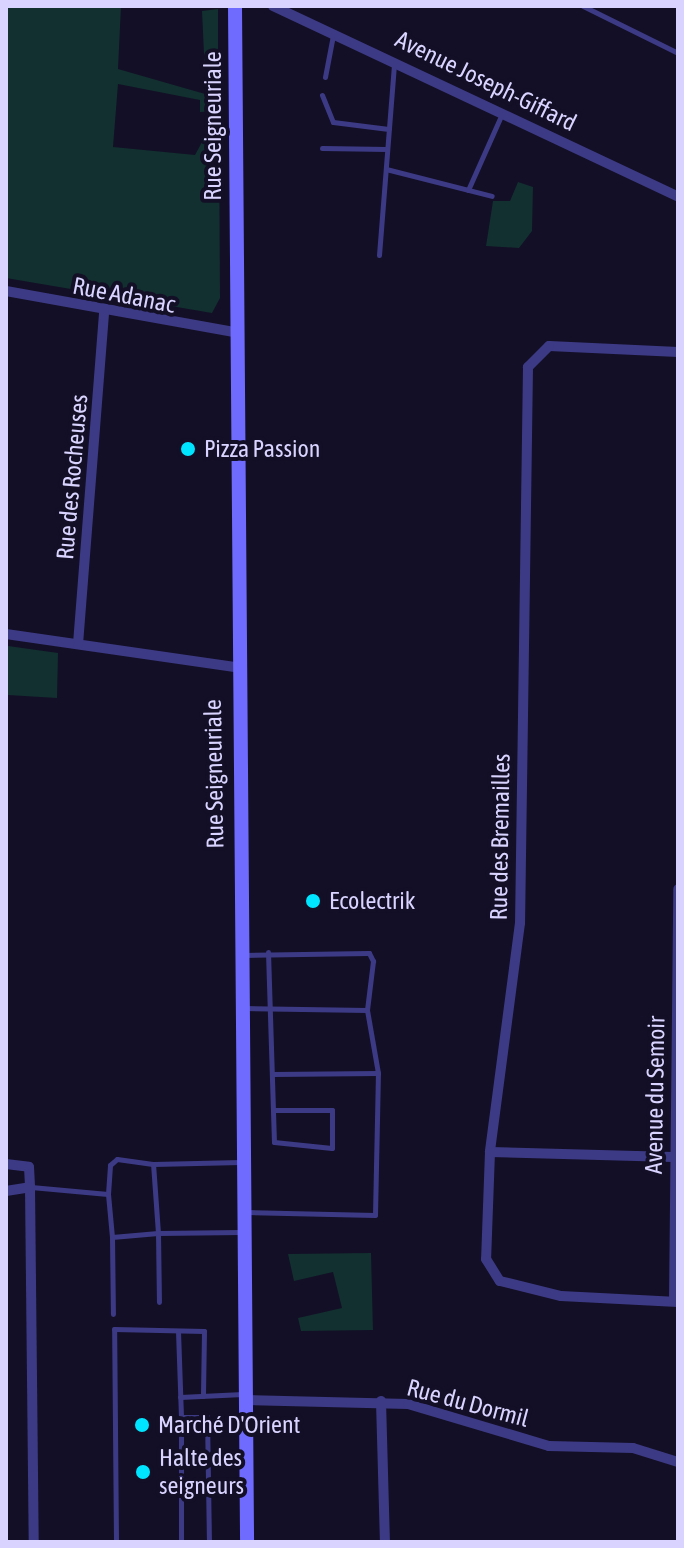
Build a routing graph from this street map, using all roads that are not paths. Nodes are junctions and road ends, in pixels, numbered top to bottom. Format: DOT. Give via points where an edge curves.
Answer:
graph roads {
  1 [pos="235,6"];
  2 [pos="273,6"];
  3 [pos="583,6"];
  4 [pos="334,30"];
  5 [pos="678,53"];
  6 [pos="394,58"];
  7 [pos="325,77"];
  8 [pos="322,95"];
  9 [pos="503,111"];
  10 [pos="389,129"];
  11 [pos="322,148"];
  12 [pos="387,149"];
  13 [pos="386,169"];
  14 [pos="468,190"];
  15 [pos="492,196"];
  16 [pos="678,197"];
  17 [pos="379,255"];
  18 [pos="6,291"];
  19 [pos="104,313"];
  20 [pos="235,332"];
  21 [pos="678,352"];
  22 [pos="6,634"];
  23 [pos="78,644"];
  24 [pos="235,667"];
  25 [pos="678,889"];
  26 [pos="268,952"];
  27 [pos="239,956"];
  28 [pos="239,1007"];
  29 [pos="269,1008"];
  30 [pos="367,1010"];
  31 [pos="378,1073"];
  32 [pos="273,1074"];
  33 [pos="273,1110"];
  34 [pos="490,1152"];
  35 [pos="673,1157"];
  36 [pos="241,1162"];
  37 [pos="6,1164"];
  38 [pos="153,1164"];
  39 [pos="30,1187"];
  40 [pos="6,1191"];
  41 [pos="108,1194"];
  42 [pos="242,1212"];
  43 [pos="242,1232"];
  44 [pos="158,1233"];
  45 [pos="112,1237"];
  46 [pos="159,1302"];
  47 [pos="676,1302"];
  48 [pos="113,1314"];
  49 [pos="178,1331"];
  50 [pos="203,1396"];
  51 [pos="180,1397"];
  52 [pos="244,1397"];
  53 [pos="381,1401"];
  54 [pos="181,1417"];
  55 [pos="678,1462"];
  56 [pos="34,1542"];
  57 [pos="116,1542"];
  58 [pos="181,1542"];
  59 [pos="209,1542"];
  60 [pos="247,1542"];
  61 [pos="385,1542"];
  1 -- 20 [label="street, Rue Seigneuriale"];
  2 -- 4 [label="street, Avenue Joseph-Giffard"];
  3 -- 5 [label="lane"];
  4 -- 6 [label="street, Avenue Joseph-Giffard"];
  4 -- 7 [label="lane"];
  6 -- 9 [label="street, Avenue Joseph-Giffard"];
  6 -- 10 [label="lane"];
  8 -- 10 [label="lane" via="333,122"];
  9 -- 14 [label="lane"];
  9 -- 16 [label="street, Avenue Joseph-Giffard"];
  10 -- 12 [label="lane"];
  11 -- 12 [label="lane"];
  12 -- 13 [label="lane"];
  13 -- 14 [label="lane"];
  13 -- 17 [label="lane"];
  14 -- 15 [label="lane"];
  18 -- 19 [label="street, Rue Adanac"];
  19 -- 20 [label="street, Rue Adanac"];
  19 -- 23 [label="street, Rue des Rocheuses"];
  20 -- 24 [label="street, Rue Seigneuriale"];
  21 -- 34 [label="street, Rue des Bremailles" via="549,346 528,367 520,923"];
  22 -- 23 [label="street"];
  23 -- 24 [label="street"];
  24 -- 27 [label="street, Rue Seigneuriale"];
  25 -- 35 [label="street, Avenue du Semoir"];
  26 -- 27 [label="lane"];
  26 -- 29 [label="lane"];
  26 -- 30 [label="lane" via="369,953"];
  27 -- 28 [label="street, Rue Seigneuriale"];
  28 -- 29 [label="lane"];
  28 -- 36 [label="street, Rue Seigneuriale"];
  29 -- 30 [label="lane"];
  29 -- 32 [label="lane"];
  30 -- 31 [label="lane"];
  31 -- 32 [label="lane"];
  31 -- 42 [label="lane" via="375,1215"];
  32 -- 33 [label="lane"];
  33 -- 33 [label="lane" via="280,1147 332,1148 332,1110"];
  34 -- 35 [label="street"];
  34 -- 47 [label="street, Rue des Bremailles" via="486,1259 500,1281 600,1301"];
  35 -- 47 [label="street, Avenue du Semoir"];
  36 -- 38 [label="lane"];
  36 -- 42 [label="street, Rue Seigneuriale"];
  37 -- 39 [label="street" via="29,1167"];
  38 -- 41 [label="lane" via="117,1159 110,1165"];
  38 -- 44 [label="lane"];
  39 -- 40 [label="street"];
  39 -- 41 [label="lane"];
  39 -- 56 [label="street"];
  41 -- 45 [label="lane"];
  42 -- 43 [label="street, Rue Seigneuriale"];
  43 -- 44 [label="lane"];
  43 -- 52 [label="street, Rue Seigneuriale"];
  44 -- 45 [label="lane"];
  44 -- 46 [label="lane"];
  45 -- 48 [label="lane"];
  49 -- 50 [label="lane" via="204,1331"];
  49 -- 51 [label="lane"];
  49 -- 57 [label="lane" via="114,1329"];
  50 -- 51 [label="lane"];
  50 -- 52 [label="lane"];
  51 -- 54 [label="lane"];
  52 -- 53 [label="street, Rue du Dormil"];
  52 -- 60 [label="street, Rue Seigneuriale"];
  53 -- 55 [label="street, Rue du Dormil" via="549,1446 633,1448"];
  53 -- 61 [label="street"];
  54 -- 58 [label="lane"];
  54 -- 59 [label="lane" via="207,1417"];
}
